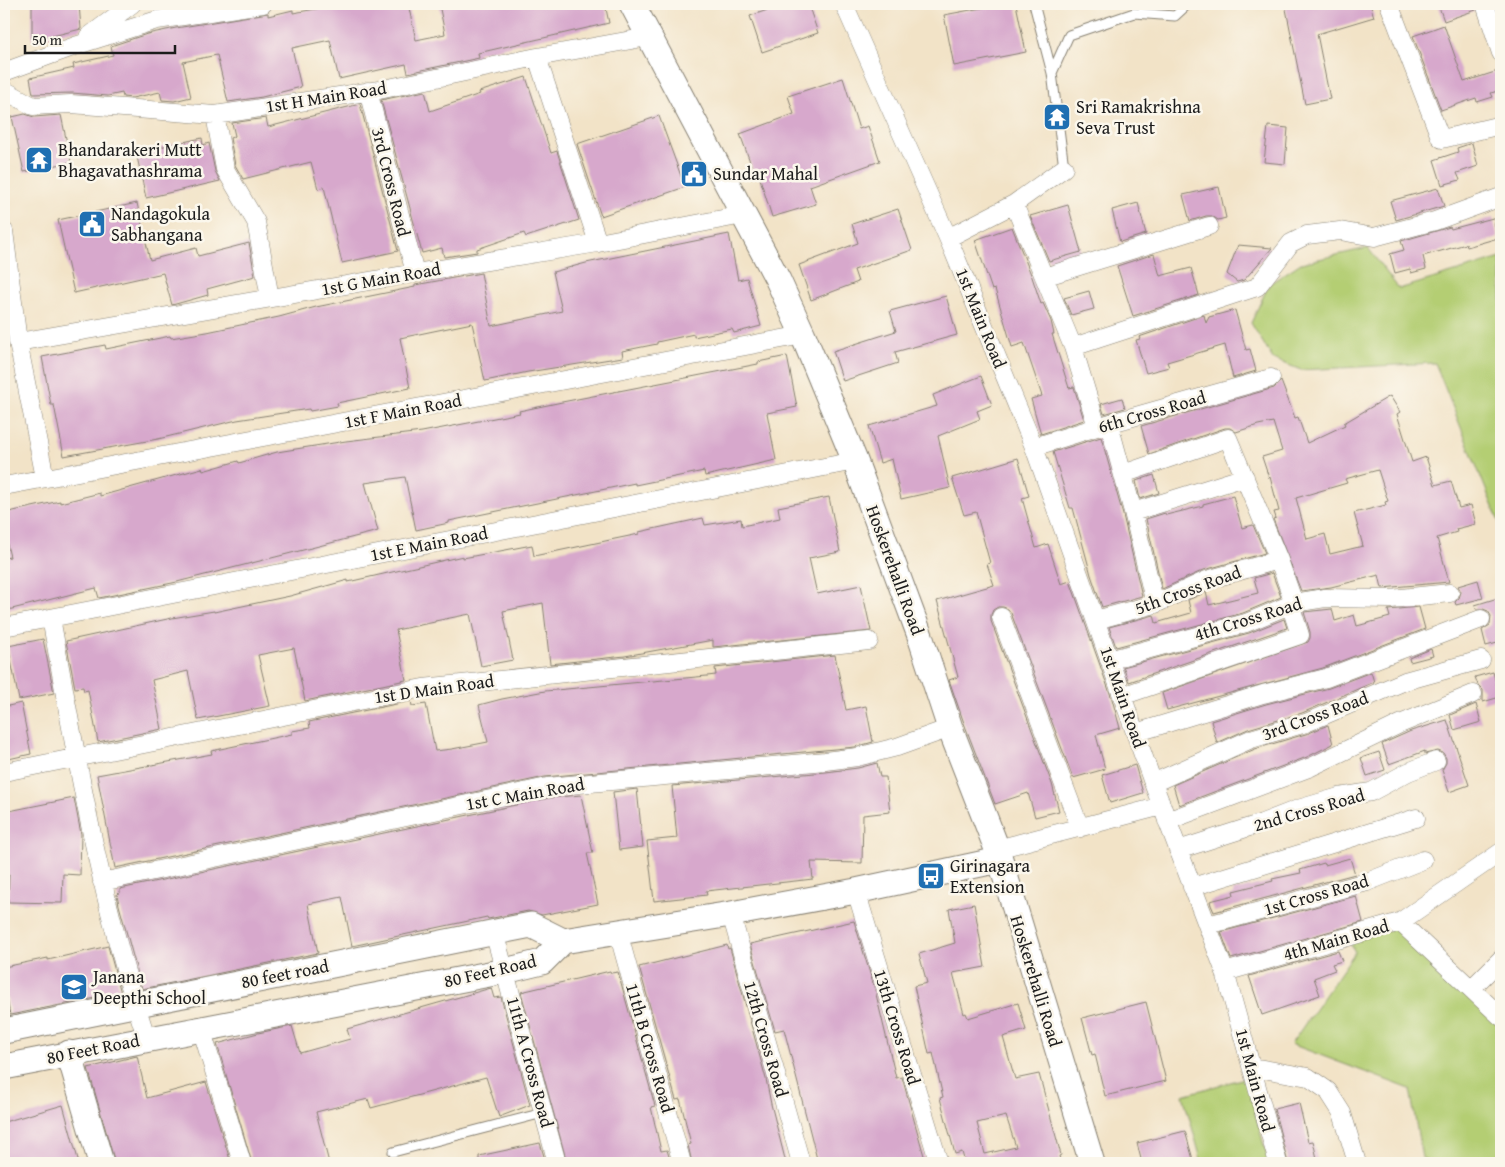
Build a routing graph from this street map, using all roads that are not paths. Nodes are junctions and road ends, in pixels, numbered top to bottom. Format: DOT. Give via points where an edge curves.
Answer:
graph roads {
  1 [pos="132,4"];
  2 [pos="263,4"];
  3 [pos="632,4"];
  4 [pos="844,4"];
  5 [pos="1034,4"];
  6 [pos="1188,4"];
  7 [pos="1388,4"];
  8 [pos="1485,4"];
  9 [pos="1496,20"];
  10 [pos="648,37"];
  11 [pos="78,45"];
  12 [pos="1501,53"];
  13 [pos="537,57"];
  14 [pos="4,72"];
  15 [pos="1052,73"];
  16 [pos="4,90"];
  17 [pos="368,91"];
  18 [pos="215,115"];
  19 [pos="1501,125"];
  20 [pos="1064,168"];
  21 [pos="1501,197"];
  22 [pos="1014,204"];
  23 [pos="743,216"];
  24 [pos="1209,226"];
  25 [pos="4,231"];
  26 [pos="948,238"];
  27 [pos="598,243"];
  28 [pos="415,273"];
  29 [pos="1044,277"];
  30 [pos="270,298"];
  31 [pos="803,335"];
  32 [pos="18,342"];
  33 [pos="1072,346"];
  34 [pos="1271,378"];
  35 [pos="1103,426"];
  36 [pos="1034,447"];
  37 [pos="855,461"];
  38 [pos="1123,474"];
  39 [pos="45,478"];
  40 [pos="1245,478"];
  41 [pos="4,486"];
  42 [pos="1133,512"];
  43 [pos="1279,560"];
  44 [pos="1450,593"];
  45 [pos="1292,603"];
  46 [pos="1155,604"];
  47 [pos="1001,617"];
  48 [pos="51,618"];
  49 [pos="1481,619"];
  50 [pos="1096,620"];
  51 [pos="4,627"];
  52 [pos="869,641"];
  53 [pos="1110,660"];
  54 [pos="1480,660"];
  55 [pos="1473,694"];
  56 [pos="1122,696"];
  57 [pos="950,728"];
  58 [pos="1135,733"];
  59 [pos="76,757"];
  60 [pos="1436,761"];
  61 [pos="4,772"];
  62 [pos="1153,783"];
  63 [pos="1164,814"];
  64 [pos="1416,818"];
  65 [pos="1080,828"];
  66 [pos="1178,850"];
  67 [pos="1501,852"];
  68 [pos="998,855"];
  69 [pos="1424,860"];
  70 [pos="102,882"];
  71 [pos="1192,887"];
  72 [pos="856,891"];
  73 [pos="731,914"];
  74 [pos="1400,922"];
  75 [pos="1208,925"];
  76 [pos="494,932"];
  77 [pos="618,932"];
  78 [pos="563,941"];
  79 [pos="1501,959"];
  80 [pos="505,971"];
  81 [pos="1226,972"];
  82 [pos="1471,989"];
  83 [pos="136,1004"];
  84 [pos="1501,1017"];
  85 [pos="201,1028"];
  86 [pos="4,1031"];
  87 [pos="147,1038"];
  88 [pos="68,1053"];
  89 [pos="4,1067"];
  90 [pos="1252,1067"];
  91 [pos="543,1113"];
  92 [pos="393,1152"];
  93 [pos="101,1163"];
  94 [pos="242,1163"];
  95 [pos="558,1163"];
  96 [pos="682,1163"];
  97 [pos="801,1163"];
  98 [pos="939,1163"];
  99 [pos="1092,1163"];
  100 [pos="1278,1163"];
  101 [pos="1357,1163"];
  1 -- 11 [label="street"];
  2 -- 11 [label="street" via="157,20"];
  3 -- 10 [label="street, Hoskerehalli Road"];
  4 -- 26 [label="street, 1st Main Road"];
  5 -- 15 [label="lane"];
  6 -- 15 [label="lane" via="1176,16 1134,13 1069,35"];
  7 -- 19 [label="street" via="1442,139"];
  8 -- 9 [label="street"];
  9 -- 12 [label="street"];
  10 -- 13 [label="street, 1st H Main Road"];
  10 -- 23 [label="street, Hoskerehalli Road"];
  11 -- 14 [label="street"];
  13 -- 17 [label="street, 1st H Main Road"];
  13 -- 27 [label="street"];
  15 -- 20 [label="lane"];
  16 -- 18 [label="street, 1st H Main Road" via="33,106 71,104"];
  17 -- 18 [label="street, 1st H Main Road"];
  17 -- 28 [label="street, 3rd Cross Road"];
  18 -- 30 [label="street" via="225,169 256,222"];
  20 -- 22 [label="street"];
  21 -- 33 [label="street" via="1435,221 1374,236 1340,231 1306,235 1291,243 1257,287"];
  22 -- 26 [label="street"];
  22 -- 29 [label="street"];
  23 -- 27 [label="street, 1st G Main Road"];
  23 -- 31 [label="street, Hoskerehalli Road"];
  24 -- 29 [label="street"];
  25 -- 32 [label="street"];
  26 -- 36 [label="street, 1st Main Road"];
  27 -- 28 [label="street, 1st G Main Road"];
  28 -- 30 [label="street, 1st G Main Road"];
  29 -- 33 [label="street"];
  30 -- 32 [label="street, 1st G Main Road"];
  31 -- 37 [label="street, Hoskerehalli Road"];
  31 -- 39 [label="street, 1st F Main Road"];
  32 -- 39 [label="street"];
  33 -- 35 [label="street"];
  34 -- 35 [label="street, 6th Cross Road"];
  35 -- 36 [label="street, 6th Cross Road"];
  35 -- 38 [label="street"];
  36 -- 50 [label="street, 1st Main Road"];
  37 -- 48 [label="street, 1st E Main Road"];
  37 -- 57 [label="street, Hoskerehalli Road" via="920,636"];
  38 -- 40 [label="street" via="1228,438"];
  38 -- 42 [label="street"];
  39 -- 41 [label="street, 1st F Main Road"];
  40 -- 42 [label="street"];
  40 -- 43 [label="street"];
  42 -- 46 [label="street"];
  43 -- 45 [label="street"];
  43 -- 46 [label="street, 5th Cross Road" via="1207,580"];
  44 -- 45 [label="street, 4th Cross Road" via="1391,599 1325,598"];
  45 -- 53 [label="street, 4th Cross Road" via="1246,623"];
  45 -- 56 [label="street" via="1300,635"];
  46 -- 50 [label="street, 5th Cross Road"];
  47 -- 65 [label="street"];
  48 -- 51 [label="street, 1st E Main Road"];
  48 -- 59 [label="street"];
  49 -- 58 [label="street" via="1326,678"];
  50 -- 53 [label="street, 1st Main Road"];
  52 -- 59 [label="street, 1st D Main Road" via="422,688"];
  53 -- 56 [label="street, 1st Main Road"];
  54 -- 62 [label="street, 3rd Cross Road" via="1405,680 1306,723 1251,739"];
  55 -- 63 [label="street" via="1311,766"];
  56 -- 58 [label="street, 1st Main Road"];
  57 -- 68 [label="street, Hoskerehalli Road"];
  57 -- 70 [label="street, 1st C Main Road" via="898,747 825,761 547,787"];
  58 -- 62 [label="street, 1st Main Road"];
  59 -- 61 [label="street, 1st D Main Road"];
  59 -- 70 [label="street"];
  60 -- 66 [label="street, 2nd Cross Road" via="1372,792 1315,804"];
  62 -- 63 [label="street, 1st Main Road"];
  63 -- 65 [label="street"];
  63 -- 66 [label="street, 1st Main Road"];
  64 -- 71 [label="street"];
  65 -- 68 [label="street"];
  66 -- 71 [label="street, 1st Main Road"];
  67 -- 74 [label="street"];
  68 -- 72 [label="street"];
  68 -- 99 [label="street, Hoskerehalli Road"];
  69 -- 75 [label="street, 1st Cross Road" via="1367,882"];
  70 -- 83 [label="street"];
  71 -- 75 [label="street, 1st Main Road"];
  72 -- 73 [label="street"];
  72 -- 98 [label="street, 13th Cross Road"];
  73 -- 77 [label="street"];
  73 -- 97 [label="street, 12th Cross Road"];
  74 -- 81 [label="street, 4th Main Road"];
  74 -- 82 [label="street, 4th Main Road"];
  75 -- 81 [label="street, 1st Main Road"];
  76 -- 78 [label="street, 80 feet road" via="531,925"];
  76 -- 80 [label="street, 11th A Cross Road"];
  76 -- 83 [label="street, 80 feet road"];
  77 -- 78 [label="street"];
  77 -- 96 [label="street, 11th B Cross Road"];
  78 -- 80 [label="street, 80 Feet Road" via="542,962"];
  79 -- 82 [label="street"];
  80 -- 85 [label="street, 80 Feet Road"];
  80 -- 91 [label="street, 11th A Cross Road"];
  81 -- 90 [label="street, 1st Main Road"];
  82 -- 84 [label="street, 4th Main Road"];
  83 -- 86 [label="street, 80 feet road"];
  83 -- 87 [label="street"];
  85 -- 87 [label="street, 80 Feet Road"];
  85 -- 94 [label="street"];
  87 -- 88 [label="street, 80 Feet Road"];
  88 -- 89 [label="street, 80 Feet Road"];
  88 -- 93 [label="street"];
  90 -- 100 [label="street, 1st Main Road"];
  90 -- 101 [label="street" via="1308,1077 1328,1091 1342,1114"];
  91 -- 92 [label="lane"];
  91 -- 95 [label="street, 11th A Cross Road"];
}
